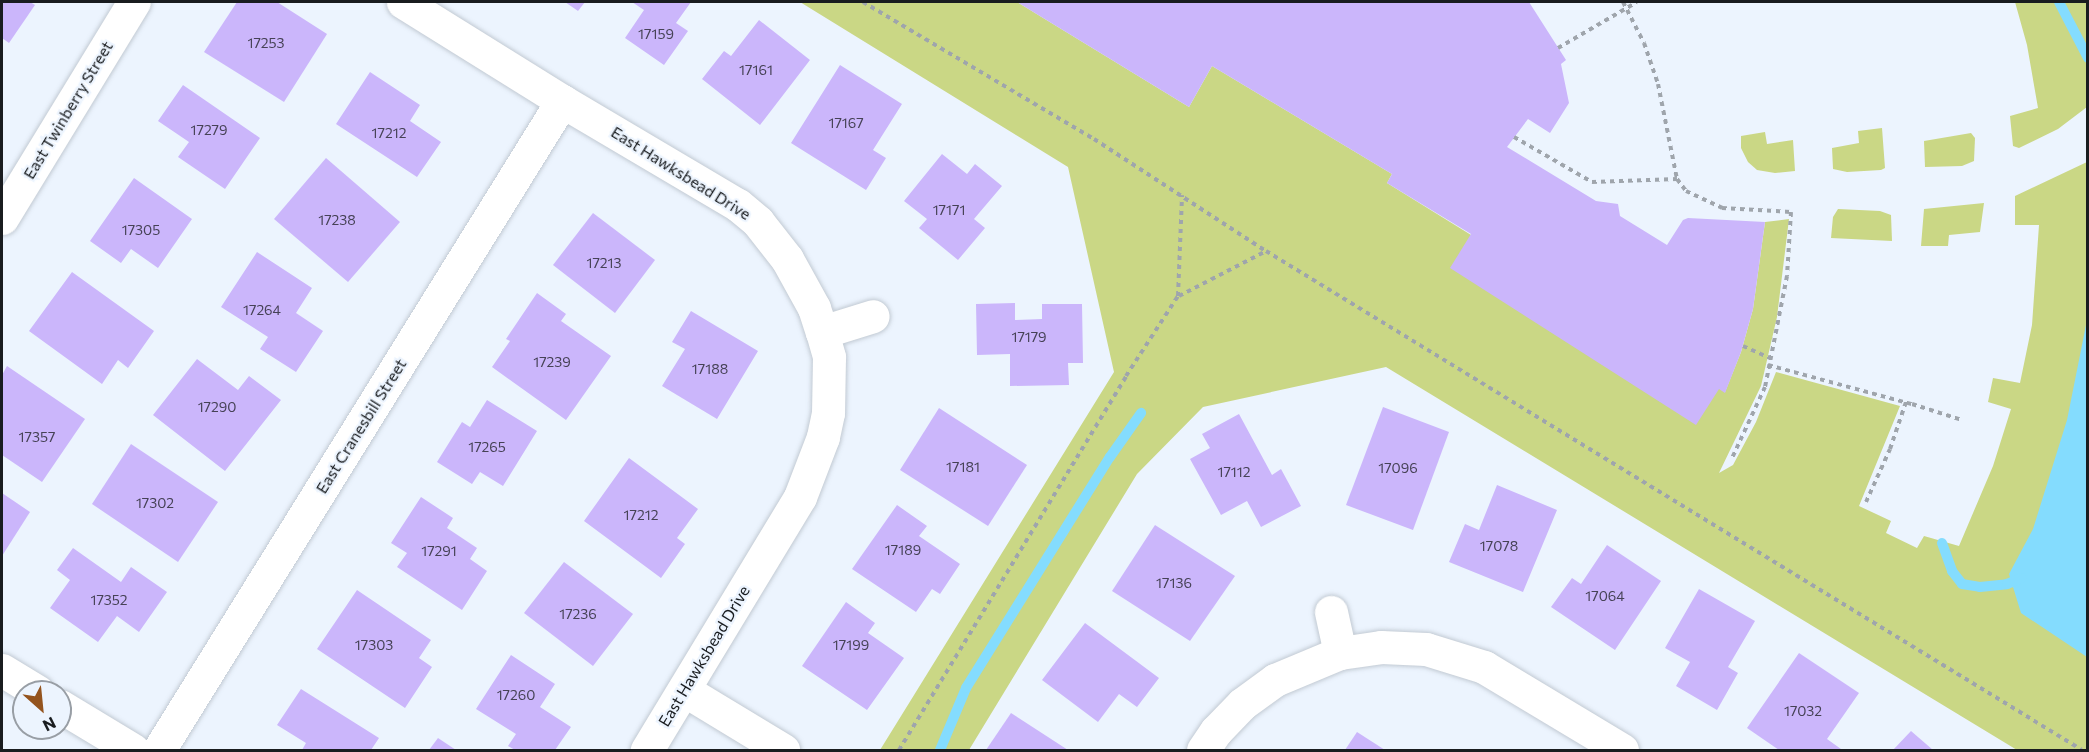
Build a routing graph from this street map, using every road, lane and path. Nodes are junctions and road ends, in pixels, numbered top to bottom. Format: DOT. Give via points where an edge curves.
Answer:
graph roads {
  1 [pos="134,2"];
  2 [pos="404,2"];
  3 [pos="863,2"];
  4 [pos="1623,2"];
  5 [pos="1637,2"];
  6 [pos="1627,9"];
  7 [pos="1558,48"];
  8 [pos="562,100"];
  9 [pos="1514,137"];
  10 [pos="1677,179"];
  11 [pos="1182,195"];
  12 [pos="1785,205"];
  13 [pos="1785,212"];
  14 [pos="2,218"];
  15 [pos="1266,251"];
  16 [pos="1178,296"];
  17 [pos="873,316"];
  18 [pos="822,332"];
  19 [pos="1743,346"];
  20 [pos="1770,358"];
  21 [pos="1768,365"];
  22 [pos="1906,402"];
  23 [pos="1962,420"];
  24 [pos="1732,458"];
  25 [pos="1866,502"];
  26 [pos="1331,612"];
  27 [pos="1340,653"];
  28 [pos="2,670"];
  29 [pos="18,680"];
  30 [pos="684,690"];
  31 [pos="72,713"];
  32 [pos="133,750"];
  33 [pos="159,750"];
  34 [pos="647,750"];
  35 [pos="783,750"];
  36 [pos="899,750"];
  37 [pos="1203,750"];
  38 [pos="1622,750"];
  39 [pos="2082,750"];
  1 -- 14 [label="street, East Twinberry Street"];
  2 -- 8 [label="street, East Hawksbead Drive"];
  3 -- 11 [label="path"];
  4 -- 6 [label="path"];
  5 -- 6 [label="path"];
  6 -- 7 [label="path"];
  6 -- 10 [label="path" via="1658,84"];
  8 -- 18 [label="street, East Hawksbead Drive" via="738,205 758,222 802,283"];
  8 -- 33 [label="street, East Cranesbill Street"];
  9 -- 10 [label="path" via="1592,182"];
  10 -- 13 [label="path" via="1686,190 1722,208"];
  11 -- 15 [label="path"];
  11 -- 16 [label="path"];
  12 -- 13 [label="path"];
  13 -- 20 [label="path" via="1791,212 1790,256 1777,339"];
  15 -- 16 [label="path"];
  15 -- 39 [label="path"];
  16 -- 36 [label="path"];
  17 -- 18 [label="street"];
  18 -- 30 [label="street, East Hawksbead Drive" via="831,384 823,437 813,467 800,497"];
  19 -- 20 [label="path"];
  20 -- 21 [label="path"];
  21 -- 22 [label="path"];
  21 -- 24 [label="path" via="1765,387"];
  22 -- 23 [label="path"];
  22 -- 25 [label="path"];
  26 -- 27 [label="street"];
  27 -- 37 [label="street" via="1294,670 1257,693 1230,717"];
  27 -- 38 [label="street" via="1381,648 1426,650 1484,667"];
  28 -- 29 [label="street"];
  30 -- 34 [label="street, East Hawksbead Drive"];
  30 -- 35 [label="street"];
  31 -- 32 [label="street"];
}
